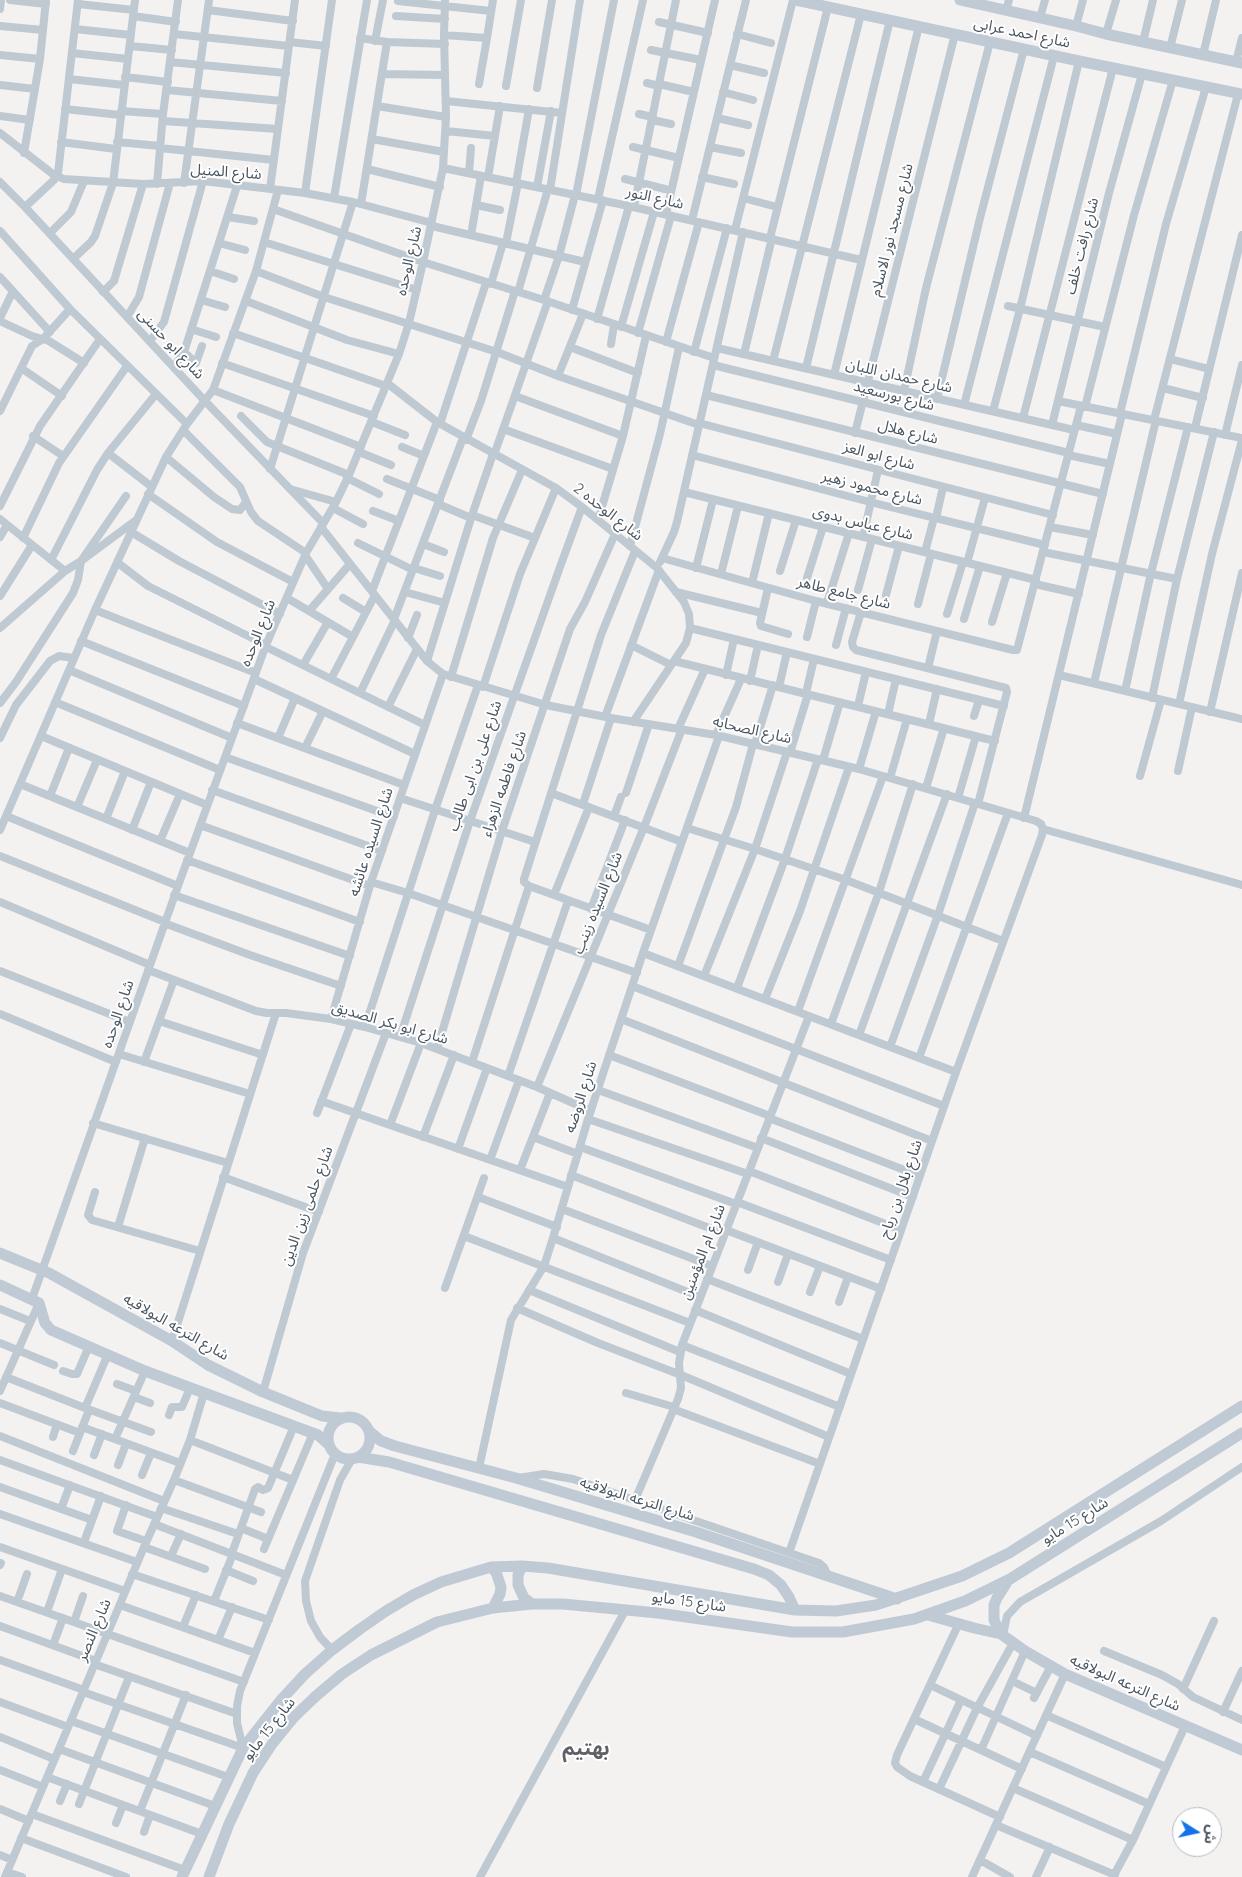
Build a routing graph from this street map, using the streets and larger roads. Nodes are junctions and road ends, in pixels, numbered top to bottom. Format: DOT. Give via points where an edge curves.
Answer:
graph roads {
  1 [pos="1,0"];
  2 [pos="10,0"];
  3 [pos="136,0"];
  4 [pos="178,0"];
  5 [pos="209,0"];
  6 [pos="295,0"];
  7 [pos="332,0"];
  8 [pos="367,0"];
  9 [pos="383,0"];
  10 [pos="493,0"];
  11 [pos="521,0"];
  12 [pos="552,0"];
  13 [pos="580,0"];
  14 [pos="614,0"];
  15 [pos="643,0"];
  16 [pos="676,0"];
  17 [pos="715,0"];
  18 [pos="746,0"];
  19 [pos="794,0"];
  20 [pos="1045,0"];
  21 [pos="1082,0"];
  22 [pos="1116,0"];
  23 [pos="1153,0"];
  24 [pos="1182,0"];
  25 [pos="1216,0"];
  26 [pos="398,1"];
  27 [pos="968,1"];
  28 [pos="46,2"];
  29 [pos="78,2"];
  30 [pos="445,3"];
  31 [pos="836,5"];
  32 [pos="1007,5"];
  33 [pos="0,7"];
  34 [pos="208,10"];
  35 [pos="491,11"];
  36 [pos="134,13"];
  37 [pos="861,14"];
  38 [pos="396,16"];
  39 [pos="445,18"];
  40 [pos="1040,18"];
  41 [pos="293,20"];
  42 [pos="890,20"];
  43 [pos="176,22"];
  44 [pos="659,22"];
  45 [pos="672,25"];
  46 [pos="0,26"];
  47 [pos="919,26"];
  48 [pos="1076,26"];
  49 [pos="75,29"];
  50 [pos="43,30"];
  51 [pos="708,33"];
  52 [pos="131,34"];
  53 [pos="174,34"];
  54 [pos="444,34"];
  55 [pos="737,34"];
  56 [pos="955,34"];
  57 [pos="1106,34"];
  58 [pos="204,37"];
  59 [pos="360,38"];
  60 [pos="487,38"];
  61 [pos="1242,38"];
  62 [pos="375,41"];
  63 [pos="387,42"];
  64 [pos="990,42"];
  65 [pos="1143,42"];
  66 [pos="771,43"];
  67 [pos="290,44"];
  68 [pos="444,44"];
  69 [pos="130,46"];
  70 [pos="326,46"];
  71 [pos="1170,48"];
  72 [pos="1024,49"];
  73 [pos="172,50"];
  74 [pos="651,50"];
  75 [pos="72,53"];
  76 [pos="666,53"];
  77 [pos="0,55"];
  78 [pos="1203,55"];
  79 [pos="1054,56"];
  80 [pos="40,59"];
  81 [pos="128,59"];
  82 [pos="701,60"];
  83 [pos="1079,61"];
  84 [pos="170,62"];
  85 [pos="1239,63"];
  86 [pos="200,64"];
  87 [pos="730,65"];
  88 [pos="1113,68"];
  89 [pos="764,73"];
  90 [pos="286,74"];
  91 [pos="382,74"];
  92 [pos="1142,74"];
  93 [pos="446,75"];
  94 [pos="69,79"];
  95 [pos="1174,80"];
  96 [pos="125,81"];
  97 [pos="647,83"];
  98 [pos="479,84"];
  99 [pos="0,85"];
  100 [pos="659,85"];
  101 [pos="167,86"];
  102 [pos="506,86"];
  103 [pos="1206,87"];
  104 [pos="537,88"];
  105 [pos="35,90"];
  106 [pos="197,92"];
  107 [pos="694,92"];
  108 [pos="723,92"];
  109 [pos="1240,94"];
  110 [pos="753,100"];
  111 [pos="282,101"];
  112 [pos="446,101"];
  113 [pos="377,106"];
  114 [pos="500,106"];
  115 [pos="65,109"];
  116 [pos="529,109"];
  117 [pos="551,112"];
  118 [pos="121,113"];
  119 [pos="562,113"];
  120 [pos="639,114"];
  121 [pos="0,116"];
  122 [pos="446,116"];
  123 [pos="163,117"];
  124 [pos="717,118"];
  125 [pos="652,119"];
  126 [pos="30,120"];
  127 [pos="193,123"];
  128 [pos="670,124"];
  129 [pos="748,125"];
  130 [pos="278,129"];
  131 [pos="446,131"];
  132 [pos="0,133"];
  133 [pos="495,136"];
  134 [pos="372,139"];
  135 [pos="61,142"];
  136 [pos="116,145"];
  137 [pos="160,147"];
  138 [pos="710,147"];
  139 [pos="471,148"];
  140 [pos="633,148"];
  141 [pos="189,150"];
  142 [pos="646,150"];
  143 [pos="444,152"];
  144 [pos="24,153"];
  145 [pos="741,153"];
  146 [pos="679,158"];
  147 [pos="274,160"];
  148 [pos="443,168"];
  149 [pos="367,169"];
  150 [pos="469,173"];
  151 [pos="484,176"];
  152 [pos="56,177"];
  153 [pos="702,177"];
  154 [pos="625,179"];
  155 [pos="84,181"];
  156 [pos="203,181"];
  157 [pos="0,182"];
  158 [pos="639,182"];
  159 [pos="113,183"];
  160 [pos="184,183"];
  161 [pos="517,183"];
  162 [pos="143,184"];
  163 [pos="157,184"];
  164 [pos="170,184"];
  165 [pos="734,184"];
  166 [pos="237,186"];
  167 [pos="440,187"];
  168 [pos="537,187"];
  169 [pos="549,189"];
  170 [pos="665,189"];
  171 [pos="274,190"];
  172 [pos="306,193"];
  173 [pos="575,195"];
  174 [pos="334,198"];
  175 [pos="743,198"];
  176 [pos="601,200"];
  177 [pos="357,203"];
  178 [pos="476,205"];
  179 [pos="25,207"];
  180 [pos="632,207"];
  181 [pos="777,207"];
  182 [pos="273,209"];
  183 [pos="500,210"];
  184 [pos="654,212"];
  185 [pos="669,215"];
  186 [pos="228,216"];
  187 [pos="254,221"];
  188 [pos="695,221"];
  189 [pos="432,224"];
  190 [pos="735,230"];
  191 [pos="0,231"];
  192 [pos="50,233"];
  193 [pos="343,234"];
  194 [pos="472,235"];
  195 [pos="1242,235"];
  196 [pos="771,238"];
  197 [pos="264,242"];
  198 [pos="219,243"];
  199 [pos="504,243"];
  200 [pos="803,245"];
  201 [pos="531,249"];
  202 [pos="245,250"];
  203 [pos="833,253"];
  204 [pos="559,256"];
  205 [pos="73,259"];
  206 [pos="861,260"];
  207 [pos="423,262"];
  208 [pos="585,262"];
  209 [pos="334,264"];
  210 [pos="210,271"];
  211 [pos="256,272"];
  212 [pos="0,277"];
  213 [pos="234,279"];
  214 [pos="488,283"];
  215 [pos="416,290"];
  216 [pos="12,291"];
  217 [pos="104,292"];
  218 [pos="517,292"];
  219 [pos="324,297"];
  220 [pos="201,300"];
  221 [pos="246,301"];
  222 [pos="546,301"];
  223 [pos="1008,306"];
  224 [pos="225,307"];
  225 [pos="70,309"];
  226 [pos="1020,309"];
  227 [pos="572,310"];
  228 [pos="583,314"];
  229 [pos="1049,316"];
  230 [pos="127,317"];
  231 [pos="597,319"];
  232 [pos="0,320"];
  233 [pos="1078,321"];
  234 [pos="408,323"];
  235 [pos="617,326"];
  236 [pos="314,327"];
  237 [pos="1106,327"];
  238 [pos="191,329"];
  239 [pos="50,332"];
  240 [pos="233,333"];
  241 [pos="638,333"];
  242 [pos="646,336"];
  243 [pos="216,337"];
  244 [pos="43,339"];
  245 [pos="100,339"];
  246 [pos="150,341"];
  247 [pos="666,342"];
  248 [pos="467,343"];
  249 [pos="610,344"];
  250 [pos="202,346"];
  251 [pos="570,347"];
  252 [pos="679,347"];
  253 [pos="717,348"];
  254 [pos="184,352"];
  255 [pos="497,352"];
  256 [pos="694,352"];
  257 [pos="399,354"];
  258 [pos="744,354"];
  259 [pos="305,358"];
  260 [pos="1170,359"];
  261 [pos="774,361"];
  262 [pos="713,362"];
  263 [pos="84,363"];
  264 [pos="222,363"];
  265 [pos="526,364"];
  266 [pos="1242,364"];
  267 [pos="127,366"];
  268 [pos="174,367"];
  269 [pos="21,368"];
  270 [pos="806,368"];
  271 [pos="1210,369"];
  272 [pos="638,373"];
  273 [pos="834,375"];
  274 [pos="558,376"];
  275 [pos="868,383"];
  276 [pos="387,384"];
  277 [pos="1163,388"];
  278 [pos="296,389"];
  279 [pos="213,390"];
  280 [pos="904,391"];
  281 [pos="156,394"];
  282 [pos="706,395"];
  283 [pos="62,396"];
  284 [pos="515,396"];
  285 [pos="1203,398"];
  286 [pos="937,399"];
  287 [pos="204,400"];
  288 [pos="1058,401"];
  289 [pos="631,402"];
  290 [pos="863,402"];
  291 [pos="964,405"];
  292 [pos="1083,406"];
  293 [pos="0,411"];
  294 [pos="993,412"];
  295 [pos="664,414"];
  296 [pos="1121,414"];
  297 [pos="241,416"];
  298 [pos="286,418"];
  299 [pos="1023,418"];
  300 [pos="373,419"];
  301 [pos="1155,420"];
  302 [pos="439,423"];
  303 [pos="699,424"];
  304 [pos="1052,425"];
  305 [pos="185,427"];
  306 [pos="1075,427"];
  307 [pos="1192,427"];
  308 [pos="503,429"];
  309 [pos="855,432"];
  310 [pos="1214,432"];
  311 [pos="1117,434"];
  312 [pos="405,435"];
  313 [pos="1225,435"];
  314 [pos="33,436"];
  315 [pos="623,436"];
  316 [pos="464,439"];
  317 [pos="1242,439"];
  318 [pos="278,447"];
  319 [pos="402,447"];
  320 [pos="360,449"];
  321 [pos="108,453"];
  322 [pos="1068,454"];
  323 [pos="494,455"];
  324 [pos="692,455"];
  325 [pos="63,456"];
  326 [pos="424,456"];
  327 [pos="166,457"];
  328 [pos="1110,464"];
  329 [pos="391,465"];
  330 [pos="270,468"];
  331 [pos="613,469"];
  332 [pos="522,470"];
  333 [pos="878,470"];
  334 [pos="348,477"];
  335 [pos="386,479"];
  336 [pos="1060,484"];
  337 [pos="943,487"];
  338 [pos="289,488"];
  339 [pos="556,488"];
  340 [pos="411,489"];
  341 [pos="150,490"];
  342 [pos="684,492"];
  343 [pos="379,494"];
  344 [pos="1103,494"];
  345 [pos="126,496"];
  346 [pos="320,497"];
  347 [pos="985,498"];
  348 [pos="713,500"];
  349 [pos="246,502"];
  350 [pos="439,502"];
  351 [pos="870,502"];
  352 [pos="334,505"];
  353 [pos="0,506"];
  354 [pos="738,506"];
  355 [pos="582,507"];
  356 [pos="373,511"];
  357 [pos="769,513"];
  358 [pos="314,514"];
  359 [pos="471,516"];
  360 [pos="1052,516"];
  361 [pos="935,518"];
  362 [pos="0,519"];
  363 [pos="136,520"];
  364 [pos="598,520"];
  365 [pos="796,520"];
  366 [pos="399,522"];
  367 [pos="363,524"];
  368 [pos="7,525"];
  369 [pos="322,525"];
  370 [pos="499,525"];
  371 [pos="823,527"];
  372 [pos="1050,527"];
  373 [pos="976,528"];
  374 [pos="131,532"];
  375 [pos="849,533"];
  376 [pos="615,534"];
  377 [pos="1093,536"];
  378 [pos="0,537"];
  379 [pos="863,537"];
  380 [pos="23,538"];
  381 [pos="535,538"];
  382 [pos="872,539"];
  383 [pos="358,543"];
  384 [pos="423,544"];
  385 [pos="32,545"];
  386 [pos="899,546"];
  387 [pos="632,548"];
  388 [pos="1044,548"];
  389 [pos="444,552"];
  390 [pos="928,553"];
  391 [pos="305,554"];
  392 [pos="385,556"];
  393 [pos="662,558"];
  394 [pos="51,560"];
  395 [pos="1087,560"];
  396 [pos="81,562"];
  397 [pos="965,562"];
  398 [pos="118,563"];
  399 [pos="350,564"];
  400 [pos="980,566"];
  401 [pos="1122,566"];
  402 [pos="696,568"];
  403 [pos="413,569"];
  404 [pos="658,569"];
  405 [pos="64,570"];
  406 [pos="780,571"];
  407 [pos="1007,573"];
  408 [pos="1151,573"];
  409 [pos="1242,573"];
  410 [pos="721,574"];
  411 [pos="440,576"];
  412 [pos="807,578"];
  413 [pos="1177,578"];
  414 [pos="293,582"];
  415 [pos="1036,582"];
  416 [pos="752,583"];
  417 [pos="768,588"];
  418 [pos="328,589"];
  419 [pos="858,590"];
  420 [pos="405,592"];
  421 [pos="676,592"];
  422 [pos="374,593"];
  423 [pos="1079,594"];
  424 [pos="0,596"];
  425 [pos="886,596"];
  426 [pos="287,598"];
  427 [pos="344,598"];
  428 [pos="816,601"];
  429 [pos="445,603"];
  430 [pos="827,603"];
  431 [pos="918,604"];
  432 [pos="846,608"];
  433 [pos="95,610"];
  434 [pos="309,611"];
  435 [pos="366,612"];
  436 [pos="861,612"];
  437 [pos="762,613"];
  438 [pos="280,614"];
  439 [pos="948,614"];
  440 [pos="417,615"];
  441 [pos="964,618"];
  442 [pos="394,620"];
  443 [pos="328,622"];
  444 [pos="992,622"];
  445 [pos="0,628"];
  446 [pos="690,628"];
  447 [pos="936,631"];
  448 [pos="788,634"];
  449 [pos="353,637"];
  450 [pos="807,637"];
  451 [pos="408,638"];
  452 [pos="734,639"];
  453 [pos="81,641"];
  454 [pos="631,645"];
  455 [pos="758,645"];
  456 [pos="836,645"];
  457 [pos="266,646"];
  458 [pos="417,649"];
  459 [pos="787,652"];
  460 [pos="74,658"];
  461 [pos="814,659"];
  462 [pos="426,661"];
  463 [pos="673,663"];
  464 [pos="303,665"];
  465 [pos="928,668"];
  466 [pos="705,669"];
  467 [pos="69,670"];
  468 [pos="866,672"];
  469 [pos="442,674"];
  470 [pos="726,675"];
  471 [pos="1059,675"];
  472 [pos="255,676"];
  473 [pos="451,677"];
  474 [pos="331,679"];
  475 [pos="741,679"];
  476 [pos="896,679"];
  477 [pos="750,681"];
  478 [pos="1094,684"];
  479 [pos="481,686"];
  480 [pos="776,686"];
  481 [pos="937,689"];
  482 [pos="1125,691"];
  483 [pos="360,693"];
  484 [pos="807,694"];
  485 [pos="514,695"];
  486 [pos="6,697"];
  487 [pos="295,698"];
  488 [pos="1152,698"];
  489 [pos="978,700"];
  490 [pos="1161,700"];
  491 [pos="55,702"];
  492 [pos="840,702"];
  493 [pos="0,703"];
  494 [pos="1179,704"];
  495 [pos="16,705"];
  496 [pos="546,705"];
  497 [pos="244,706"];
  498 [pos="858,706"];
  499 [pos="1004,706"];
  500 [pos="388,707"];
  501 [pos="1192,707"];
  502 [pos="323,711"];
  503 [pos="876,711"];
  504 [pos="578,712"];
  505 [pos="1210,712"];
  506 [pos="888,714"];
  507 [pos="974,716"];
  508 [pos="608,718"];
  509 [pos="908,719"];
  510 [pos="1242,719"];
  511 [pos="633,722"];
  512 [pos="238,723"];
  513 [pos="649,724"];
  514 [pos="929,724"];
  515 [pos="425,725"];
  516 [pos="944,728"];
  517 [pos="680,729"];
  518 [pos="718,735"];
  519 [pos="40,736"];
  520 [pos="976,736"];
  521 [pos="0,738"];
  522 [pos="232,738"];
  523 [pos="278,738"];
  524 [pos="995,741"];
  525 [pos="754,744"];
  526 [pos="69,748"];
  527 [pos="305,748"];
  528 [pos="789,752"];
  529 [pos="415,754"];
  530 [pos="225,757"];
  531 [pos="97,760"];
  532 [pos="820,760"];
  533 [pos="849,767"];
  534 [pos="859,769"];
  535 [pos="220,770"];
  536 [pos="125,771"];
  537 [pos="1178,771"];
  538 [pos="1140,776"];
  539 [pos="887,777"];
  540 [pos="151,782"];
  541 [pos="20,784"];
  542 [pos="914,784"];
  543 [pos="404,785"];
  544 [pos="926,788"];
  545 [pos="212,790"];
  546 [pos="551,793"];
  547 [pos="180,794"];
  548 [pos="947,794"];
  549 [pos="50,796"];
  550 [pos="400,798"];
  551 [pos="958,798"];
  552 [pos="976,803"];
  553 [pos="207,805"];
  554 [pos="586,806"];
  555 [pos="77,807"];
  556 [pos="435,810"];
  557 [pos="1008,813"];
  558 [pos="614,816"];
  559 [pos="394,817"];
  560 [pos="1024,818"];
  561 [pos="106,819"];
  562 [pos="625,820"];
  563 [pos="470,822"];
  564 [pos="2,823"];
  565 [pos="200,825"];
  566 [pos="644,827"];
  567 [pos="687,828"];
  568 [pos="132,830"];
  569 [pos="502,831"];
  570 [pos="1042,832"];
  571 [pos="724,839"];
  572 [pos="160,841"];
  573 [pos="535,842"];
  574 [pos="682,842"];
  575 [pos="755,849"];
  576 [pos="382,851"];
  577 [pos="0,856"];
  578 [pos="188,856"];
  579 [pos="785,859"];
  580 [pos="815,869"];
  581 [pos="846,880"];
  582 [pos="371,884"];
  583 [pos="1242,885"];
  584 [pos="178,886"];
  585 [pos="529,886"];
  586 [pos="879,892"];
  587 [pos="408,893"];
  588 [pos="174,895"];
  589 [pos="554,895"];
  590 [pos="568,900"];
  591 [pos="0,902"];
  592 [pos="907,903"];
  593 [pos="442,905"];
  594 [pos="591,909"];
  595 [pos="608,915"];
  596 [pos="938,915"];
  597 [pos="476,917"];
  598 [pos="360,922"];
  599 [pos="165,923"];
  600 [pos="966,926"];
  601 [pos="515,930"];
  602 [pos="651,930"];
  603 [pos="1003,941"];
  604 [pos="553,944"];
  605 [pos="643,953"];
  606 [pos="350,956"];
  607 [pos="591,957"];
  608 [pos="678,966"];
  609 [pos="149,968"];
  610 [pos="0,971"];
  611 [pos="637,973"];
  612 [pos="704,976"];
  613 [pos="174,980"];
  614 [pos="341,986"];
  615 [pos="632,986"];
  616 [pos="737,988"];
  617 [pos="765,999"];
  618 [pos="798,1011"];
  619 [pos="276,1013"];
  620 [pos="0,1016"];
  621 [pos="809,1016"];
  622 [pos="331,1019"];
  623 [pos="621,1019"];
  624 [pos="159,1021"];
  625 [pos="130,1022"];
  626 [pos="351,1024"];
  627 [pos="831,1024"];
  628 [pos="365,1027"];
  629 [pos="386,1033"];
  630 [pos="859,1035"];
  631 [pos="400,1037"];
  632 [pos="421,1043"];
  633 [pos="890,1047"];
  634 [pos="437,1049"];
  635 [pos="796,1049"];
  636 [pos="119,1054"];
  637 [pos="263,1055"];
  638 [pos="454,1055"];
  639 [pos="609,1055"];
  640 [pos="918,1058"];
  641 [pos="116,1062"];
  642 [pos="144,1062"];
  643 [pos="472,1062"];
  644 [pos="487,1068"];
  645 [pos="956,1072"];
  646 [pos="508,1076"];
  647 [pos="519,1080"];
  648 [pos="783,1083"];
  649 [pos="537,1087"];
  650 [pos="598,1090"];
  651 [pos="550,1093"];
  652 [pos="250,1094"];
  653 [pos="321,1101"];
  654 [pos="944,1106"];
  655 [pos="591,1111"];
  656 [pos="356,1113"];
  657 [pos="317,1114"];
  658 [pos="770,1117"];
  659 [pos="588,1119"];
  660 [pos="94,1123"];
  661 [pos="390,1125"];
  662 [pos="533,1136"];
  663 [pos="423,1137"];
  664 [pos="145,1138"];
  665 [pos="761,1138"];
  666 [pos="932,1141"];
  667 [pos="758,1148"];
  668 [pos="458,1149"];
  669 [pos="579,1150"];
  670 [pos="490,1160"];
  671 [pos="228,1163"];
  672 [pos="520,1170"];
  673 [pos="748,1172"];
  674 [pos="571,1175"];
  675 [pos="920,1176"];
  676 [pos="223,1177"];
  677 [pos="484,1178"];
  678 [pos="568,1187"];
  679 [pos="95,1192"];
  680 [pos="478,1197"];
  681 [pos="913,1197"];
  682 [pos="736,1203"];
  683 [pos="562,1208"];
  684 [pos="319,1212"];
  685 [pos="118,1227"];
  686 [pos="557,1227"];
  687 [pos="901,1230"];
  688 [pos="725,1232"];
  689 [pos="464,1236"];
  690 [pos="553,1238"];
  691 [pos="758,1242"];
  692 [pos="200,1251"];
  693 [pos="0,1254"];
  694 [pos="788,1254"];
  695 [pos="891,1260"];
  696 [pos="544,1266"];
  697 [pos="712,1266"];
  698 [pos="820,1266"];
  699 [pos="43,1270"];
  700 [pos="748,1270"];
  701 [pos="848,1277"];
  702 [pos="707,1279"];
  703 [pos="778,1282"];
  704 [pos="0,1284"];
  705 [pos="445,1288"];
  706 [pos="881,1289"];
  707 [pos="529,1290"];
  708 [pos="810,1292"];
  709 [pos="700,1297"];
  710 [pos="35,1301"];
  711 [pos="839,1302"];
  712 [pos="0,1308"];
  713 [pos="517,1308"];
  714 [pos="695,1310"];
  715 [pos="30,1321"];
  716 [pos="690,1323"];
  717 [pos="863,1339"];
  718 [pos="172,1341"];
  719 [pos="0,1343"];
  720 [pos="89,1346"];
  721 [pos="681,1348"];
  722 [pos="17,1351"];
  723 [pos="108,1354"];
  724 [pos="54,1365"];
  725 [pos="63,1371"];
  726 [pos="145,1371"];
  727 [pos="851,1374"];
  728 [pos="681,1375"];
  729 [pos="4,1379"];
  730 [pos="117,1384"];
  731 [pos="190,1388"];
  732 [pos="0,1391"];
  733 [pos="263,1392"];
  734 [pos="626,1392"];
  735 [pos="204,1393"];
  736 [pos="135,1394"];
  737 [pos="150,1402"];
  738 [pos="0,1403"];
  739 [pos="1242,1406"];
  740 [pos="840,1407"];
  741 [pos="673,1408"];
  742 [pos="87,1409"];
  743 [pos="169,1416"];
  744 [pos="340,1418"];
  745 [pos="122,1422"];
  746 [pos="57,1424"];
  747 [pos="294,1426"];
  748 [pos="81,1430"];
  749 [pos="369,1431"];
  750 [pos="151,1432"];
  751 [pos="313,1433"];
  752 [pos="1242,1433"];
  753 [pos="102,1434"];
  754 [pos="0,1436"];
  755 [pos="52,1436"];
  756 [pos="829,1437"];
  757 [pos="115,1439"];
  758 [pos="190,1440"];
  759 [pos="126,1444"];
  760 [pos="328,1444"];
  761 [pos="73,1451"];
  762 [pos="151,1453"];
  763 [pos="335,1454"];
  764 [pos="94,1455"];
  765 [pos="355,1458"];
  766 [pos="0,1460"];
  767 [pos="248,1463"];
  768 [pos="180,1464"];
  769 [pos="820,1464"];
  770 [pos="118,1465"];
  771 [pos="1242,1467"];
  772 [pos="479,1468"];
  773 [pos="244,1472"];
  774 [pos="275,1473"];
  775 [pos="142,1475"];
  776 [pos="516,1478"];
  777 [pos="174,1480"];
  778 [pos="293,1480"];
  779 [pos="70,1485"];
  780 [pos="0,1487"];
  781 [pos="101,1496"];
  782 [pos="635,1500"];
  783 [pos="162,1505"];
  784 [pos="126,1506"];
  785 [pos="249,1507"];
  786 [pos="61,1509"];
  787 [pos="261,1512"];
  788 [pos="0,1514"];
  789 [pos="92,1520"];
  790 [pos="156,1520"];
  791 [pos="240,1531"];
  792 [pos="180,1534"];
  793 [pos="268,1539"];
  794 [pos="84,1542"];
  795 [pos="145,1544"];
  796 [pos="0,1547"];
  797 [pos="264,1549"];
  798 [pos="232,1553"];
  799 [pos="789,1553"];
  800 [pos="171,1556"];
  801 [pos="137,1562"];
  802 [pos="491,1566"];
  803 [pos="522,1566"];
  804 [pos="62,1569"];
  805 [pos="205,1569"];
  806 [pos="226,1570"];
  807 [pos="27,1574"];
  808 [pos="132,1574"];
  809 [pos="286,1575"];
  810 [pos="828,1576"];
  811 [pos="1010,1580"];
  812 [pos="253,1581"];
  813 [pos="125,1591"];
  814 [pos="196,1595"];
  815 [pos="0,1596"];
  816 [pos="83,1596"];
  817 [pos="897,1599"];
  818 [pos="214,1601"];
  819 [pos="17,1602"];
  820 [pos="532,1604"];
  821 [pos="120,1605"];
  822 [pos="232,1607"];
  823 [pos="493,1608"];
  824 [pos="626,1609"];
  825 [pos="795,1610"];
  826 [pos="46,1612"];
  827 [pos="928,1615"];
  828 [pos="63,1618"];
  829 [pos="268,1620"];
  830 [pos="1214,1621"];
  831 [pos="74,1622"];
  832 [pos="958,1623"];
  833 [pos="0,1626"];
  834 [pos="183,1627"];
  835 [pos="107,1634"];
  836 [pos="1002,1634"];
  837 [pos="218,1640"];
  838 [pos="1013,1643"];
  839 [pos="53,1645"];
  840 [pos="332,1650"];
  841 [pos="1025,1651"];
  842 [pos="1104,1651"];
  843 [pos="255,1654"];
  844 [pos="0,1660"];
  845 [pos="95,1663"];
  846 [pos="1051,1666"];
  847 [pos="1242,1671"];
  848 [pos="1065,1674"];
  849 [pos="129,1676"];
  850 [pos="1012,1681"];
  851 [pos="244,1682"];
  852 [pos="930,1685"];
  853 [pos="1183,1690"];
  854 [pos="83,1691"];
  855 [pos="186,1696"];
  856 [pos="961,1700"];
  857 [pos="0,1702"];
  858 [pos="118,1704"];
  859 [pos="977,1708"];
  860 [pos="1223,1712"];
  861 [pos="237,1714"];
  862 [pos="1046,1715"];
  863 [pos="996,1716"];
  864 [pos="914,1719"];
  865 [pos="1242,1720"];
  866 [pos="175,1723"];
  867 [pos="70,1724"];
  868 [pos="1185,1726"];
  869 [pos="106,1733"];
  870 [pos="946,1734"];
  871 [pos="1037,1736"];
  872 [pos="0,1737"];
  873 [pos="962,1741"];
  874 [pos="244,1748"];
  875 [pos="58,1749"];
  876 [pos="981,1750"];
  877 [pos="1242,1750"];
  878 [pos="1030,1752"];
  879 [pos="163,1753"];
  880 [pos="54,1759"];
  881 [pos="96,1762"];
  882 [pos="1166,1768"];
  883 [pos="1022,1769"];
  884 [pos="0,1770"];
  885 [pos="47,1777"];
  886 [pos="228,1777"];
  887 [pos="152,1782"];
  888 [pos="923,1782"];
  889 [pos="67,1784"];
  890 [pos="43,1787"];
  891 [pos="1013,1788"];
  892 [pos="939,1789"];
  893 [pos="84,1790"];
  894 [pos="60,1801"];
  895 [pos="79,1804"];
  896 [pos="1149,1804"];
  897 [pos="123,1805"];
  898 [pos="215,1806"];
  899 [pos="0,1809"];
  900 [pos="140,1811"];
  901 [pos="150,1815"];
  902 [pos="30,1817"];
  903 [pos="998,1821"];
  904 [pos="116,1823"];
  905 [pos="144,1832"];
  906 [pos="202,1834"];
  907 [pos="21,1838"];
  908 [pos="1133,1840"];
  909 [pos="1050,1847"];
  910 [pos="0,1855"];
  911 [pos="12,1860"];
  912 [pos="980,1860"];
  913 [pos="6,1874"];
  914 [pos="184,1874"];
  915 [pos="1039,1876"];
  916 [pos="1114,1876"];
  917 [pos="22,1877"];
  918 [pos="126,1877"];
  919 [pos="209,1877"];
  920 [pos="480,1877"];
  921 [pos="972,1877"];
  922 [pos="1010,1877"];
  1 -- 33 [label="street"];
  2 -- 28 [label="street"];
  3 -- 36 [label="street"];
  4 -- 43 [label="street"];
  5 -- 34 [label="street"];
  6 -- 41 [label="street"];
  7 -- 70 [label="street"];
  8 -- 59 [label="street"];
  9 -- 62 [label="street"];
  10 -- 35 [label="street"];
  11 -- 102 [label="street"];
  12 -- 104 [label="street"];
  13 -- 119 [label="street"];
  14 -- 173 [label="street"];
  15 -- 176 [label="street"];
  16 -- 45 [label="street"];
  17 -- 51 [label="street"];
  18 -- 55 [label="street"];
  19 -- 31 [label="street, شارع احمد عرابى"];
  19 -- 175 [label="street"];
  20 -- 40 [label="street"];
  21 -- 48 [label="street"];
  22 -- 57 [label="street"];
  23 -- 65 [label="street"];
  24 -- 71 [label="street"];
  25 -- 78 [label="street"];
  26 -- 30 [label="street"];
  27 -- 32 [label="street, شارع احمد عرابى"];
  28 -- 50 [label="street"];
  29 -- 36 [label="street"];
  29 -- 49 [label="street"];
  30 -- 35 [label="street"];
  30 -- 39 [label="street, شارع الوحده"];
  31 -- 37 [label="street, شارع احمد عرابى"];
  31 -- 181 [label="street"];
  32 -- 40 [label="street, شارع احمد عرابى"];
  34 -- 41 [label="street"];
  34 -- 58 [label="street"];
  35 -- 60 [label="street"];
  36 -- 43 [label="street"];
  36 -- 52 [label="street"];
  37 -- 42 [label="street, شارع احمد عرابى"];
  37 -- 200 [label="street"];
  38 -- 39 [label="street"];
  39 -- 54 [label="street, شارع الوحده"];
  40 -- 48 [label="street, شارع احمد عرابى"];
  41 -- 67 [label="street"];
  42 -- 47 [label="street, شارع احمد عرابى"];
  42 -- 203 [label="street"];
  43 -- 53 [label="street"];
  44 -- 45 [label="street"];
  45 -- 51 [label="street"];
  45 -- 76 [label="street"];
  46 -- 50 [label="street"];
  47 -- 56 [label="street, شارع احمد عرابى"];
  47 -- 206 [label="street"];
  48 -- 57 [label="street, شارع احمد عرابى"];
  49 -- 52 [label="street"];
  49 -- 75 [label="street"];
  50 -- 80 [label="street"];
  51 -- 82 [label="street"];
  52 -- 69 [label="street"];
  53 -- 58 [label="street"];
  53 -- 73 [label="street"];
  54 -- 60 [label="street"];
  54 -- 68 [label="street, شارع الوحده"];
  55 -- 66 [label="street"];
  55 -- 87 [label="street"];
  56 -- 64 [label="street, شارع احمد عرابى"];
  56 -- 275 [label="street, شارع مسجد نور الاسلام"];
  57 -- 65 [label="street, شارع احمد عرابى"];
  58 -- 67 [label="street"];
  58 -- 86 [label="street"];
  59 -- 62 [label="street"];
  59 -- 174 [label="street"];
  60 -- 98 [label="street"];
  61 -- 85 [label="street"];
  62 -- 63 [label="street"];
  63 -- 68 [label="street"];
  63 -- 91 [label="street"];
  64 -- 72 [label="street, شارع احمد عرابى"];
  64 -- 280 [label="street" via="926,288"];
  65 -- 71 [label="street, شارع احمد عرابى"];
  67 -- 70 [label="street"];
  67 -- 90 [label="street"];
  68 -- 93 [label="street, شارع الوحده"];
  69 -- 73 [label="street"];
  69 -- 81 [label="street"];
  70 -- 172 [label="street"];
  71 -- 78 [label="street, شارع احمد عرابى"];
  72 -- 79 [label="street, شارع احمد عرابى"];
  72 -- 286 [label="street"];
  73 -- 84 [label="street"];
  74 -- 76 [label="street"];
  75 -- 81 [label="street"];
  75 -- 94 [label="street"];
  76 -- 82 [label="street"];
  76 -- 100 [label="street"];
  77 -- 80 [label="street"];
  78 -- 85 [label="street, شارع احمد عرابى"];
  79 -- 83 [label="street, شارع احمد عرابى"];
  79 -- 291 [label="street"];
  80 -- 105 [label="street"];
  81 -- 96 [label="street"];
  82 -- 107 [label="street"];
  83 -- 88 [label="street, شارع احمد عرابى"];
  83 -- 226 [label="street"];
  84 -- 86 [label="street"];
  84 -- 101 [label="street"];
  86 -- 90 [label="street"];
  86 -- 106 [label="street"];
  87 -- 89 [label="street"];
  87 -- 108 [label="street"];
  88 -- 92 [label="street, شارع احمد عرابى"];
  88 -- 229 [label="street"];
  90 -- 111 [label="street"];
  91 -- 93 [label="street"];
  91 -- 113 [label="street"];
  92 -- 95 [label="street, شارع احمد عرابى"];
  92 -- 233 [label="street, شارع رافت خلف"];
  93 -- 112 [label="street, شارع الوحده"];
  94 -- 96 [label="street"];
  94 -- 115 [label="street"];
  95 -- 103 [label="street, شارع احمد عرابى"];
  95 -- 237 [label="street" via="1134,215"];
  96 -- 101 [label="street"];
  96 -- 118 [label="street"];
  97 -- 100 [label="street"];
  99 -- 105 [label="street"];
  100 -- 107 [label="street"];
  100 -- 125 [label="street"];
  101 -- 106 [label="street"];
  101 -- 123 [label="street"];
  103 -- 109 [label="street, شارع احمد عرابى"];
  103 -- 296 [label="street" via="1166,224"];
  105 -- 126 [label="street"];
  106 -- 111 [label="street"];
  106 -- 127 [label="street"];
  107 -- 146 [label="street"];
  108 -- 110 [label="street"];
  108 -- 124 [label="street"];
  109 -- 260 [label="street"];
  111 -- 130 [label="street"];
  112 -- 114 [label="street"];
  112 -- 122 [label="street, شارع الوحده"];
  113 -- 122 [label="street"];
  113 -- 134 [label="street"];
  114 -- 116 [label="street"];
  114 -- 133 [label="street"];
  115 -- 118 [label="street"];
  115 -- 135 [label="street"];
  116 -- 117 [label="street"];
  116 -- 161 [label="street"];
  117 -- 119 [label="street"];
  117 -- 168 [label="street"];
  118 -- 123 [label="street"];
  118 -- 136 [label="street"];
  119 -- 169 [label="street"];
  120 -- 125 [label="street"];
  121 -- 126 [label="street"];
  122 -- 131 [label="street, شارع الوحده"];
  123 -- 127 [label="street"];
  123 -- 137 [label="street"];
  124 -- 129 [label="street"];
  124 -- 138 [label="street"];
  125 -- 128 [label="street"];
  125 -- 142 [label="street"];
  126 -- 144 [label="street"];
  127 -- 130 [label="street"];
  127 -- 141 [label="street"];
  130 -- 147 [label="street"];
  131 -- 133 [label="street"];
  131 -- 143 [label="street, شارع الوحده"];
  132 -- 144 [label="street, شارع المنيل"];
  133 -- 151 [label="street"];
  134 -- 143 [label="street"];
  134 -- 149 [label="street"];
  135 -- 136 [label="street"];
  135 -- 152 [label="street"];
  136 -- 137 [label="street"];
  136 -- 159 [label="street"];
  137 -- 141 [label="street"];
  137 -- 163 [label="street"];
  138 -- 145 [label="street"];
  138 -- 153 [label="street"];
  139 -- 150 [label="street"];
  140 -- 142 [label="street"];
  141 -- 147 [label="street"];
  141 -- 160 [label="street"];
  142 -- 146 [label="street"];
  142 -- 158 [label="street"];
  143 -- 148 [label="street, شارع الوحده"];
  144 -- 152 [label="street, شارع المنيل"];
  146 -- 185 [label="street"];
  147 -- 171 [label="street"];
  148 -- 150 [label="street, شارع النور"];
  148 -- 167 [label="street, شارع الوحده"];
  149 -- 167 [label="street"];
  149 -- 177 [label="street"];
  150 -- 151 [label="street, شارع النور"];
  151 -- 161 [label="street, شارع النور"];
  151 -- 178 [label="street"];
  152 -- 155 [label="street, شارع المنيل"];
  152 -- 179 [label="street"];
  153 -- 165 [label="street"];
  153 -- 188 [label="street"];
  154 -- 158 [label="street"];
  155 -- 159 [label="street, شارع المنيل"];
  155 -- 192 [label="street" via="71,212"];
  156 -- 160 [label="street, شارع المنيل"];
  156 -- 166 [label="street, شارع المنيل"];
  156 -- 246 [label="street" via="164,322"];
  157 -- 179 [label="street, شارع ابو حسنى"];
  158 -- 170 [label="street"];
  158 -- 180 [label="street"];
  159 -- 162 [label="street, شارع المنيل"];
  159 -- 205 [label="street" via="95,236"];
  160 -- 164 [label="street, شارع المنيل"];
  161 -- 168 [label="street, شارع النور"];
  161 -- 199 [label="street"];
  162 -- 163 [label="street, شارع المنيل"];
  162 -- 217 [label="street" via="114,281"];
  163 -- 164 [label="street, شارع المنيل"];
  164 -- 230 [label="street" via="140,293"];
  166 -- 171 [label="street, شارع المنيل"];
  166 -- 186 [label="street"];
  167 -- 189 [label="street, شارع الوحده"];
  168 -- 169 [label="street, شارع النور"];
  169 -- 173 [label="street, شارع النور"];
  169 -- 201 [label="street"];
  171 -- 172 [label="street, شارع المنيل"];
  171 -- 182 [label="street"];
  172 -- 174 [label="street, شارع المنيل"];
  173 -- 176 [label="street, شارع النور"];
  173 -- 204 [label="street"];
  174 -- 177 [label="street, شارع المنيل"];
  175 -- 181 [label="street"];
  175 -- 190 [label="street"];
  176 -- 180 [label="street, شارع النور"];
  176 -- 208 [label="street"];
  177 -- 189 [label="street, شارع المنيل"];
  177 -- 193 [label="street"];
  178 -- 183 [label="street"];
  178 -- 194 [label="street"];
  179 -- 192 [label="street, شارع ابو حسنى"];
  180 -- 184 [label="street, شارع النور"];
  180 -- 231 [label="street"];
  181 -- 196 [label="street"];
  182 -- 193 [label="street, شارع بورسعيد"];
  182 -- 197 [label="street"];
  184 -- 185 [label="street, شارع النور"];
  184 -- 235 [label="street"];
  185 -- 188 [label="street, شارع النور"];
  185 -- 241 [label="street"];
  186 -- 187 [label="street"];
  186 -- 198 [label="street"];
  188 -- 190 [label="street, شارع النور"];
  188 -- 247 [label="street"];
  189 -- 194 [label="street, شارع المنيل"];
  189 -- 207 [label="street, شارع الوحده"];
  190 -- 196 [label="street, شارع النور"];
  190 -- 253 [label="street"];
  190 -- 256 [label="street"];
  191 -- 225 [label="street"];
  192 -- 205 [label="street, شارع ابو حسنى"];
  193 -- 207 [label="street, شارع بورسعيد"];
  193 -- 209 [label="street"];
  194 -- 199 [label="street, شارع المنيل"];
  195 -- 271 [label="street"];
  196 -- 200 [label="street, شارع النور"];
  196 -- 258 [label="street"];
  197 -- 209 [label="street"];
  197 -- 211 [label="street"];
  198 -- 202 [label="street"];
  198 -- 210 [label="street"];
  199 -- 201 [label="street, شارع المنيل"];
  199 -- 214 [label="street"];
  200 -- 203 [label="street, شارع النور"];
  200 -- 261 [label="street"];
  201 -- 204 [label="street, شارع المنيل"];
  201 -- 218 [label="street"];
  203 -- 206 [label="street, شارع النور"];
  203 -- 270 [label="street"];
  204 -- 208 [label="street, شارع المنيل"];
  204 -- 222 [label="street"];
  205 -- 217 [label="street, شارع ابو حسنى"];
  206 -- 273 [label="street"];
  207 -- 214 [label="street, شارع بورسعيد"];
  207 -- 215 [label="street, شارع الوحده"];
  208 -- 227 [label="street"];
  209 -- 215 [label="street"];
  209 -- 219 [label="street"];
  210 -- 213 [label="street"];
  210 -- 220 [label="street"];
  211 -- 219 [label="street, شارع ابو العز"];
  211 -- 221 [label="street"];
  212 -- 216 [label="street"];
  214 -- 218 [label="street, شارع بورسعيد"];
  214 -- 248 [label="street"];
  215 -- 234 [label="street, شارع الوحده"];
  216 -- 232 [label="street"];
  216 -- 239 [label="street"];
  217 -- 230 [label="street, شارع ابو حسنى"];
  218 -- 222 [label="street, شارع بورسعيد"];
  218 -- 255 [label="street"];
  219 -- 234 [label="street, شارع ابو العز"];
  219 -- 236 [label="street"];
  220 -- 224 [label="street"];
  220 -- 238 [label="street"];
  221 -- 236 [label="street"];
  221 -- 240 [label="street"];
  222 -- 227 [label="street, شارع بورسعيد"];
  222 -- 265 [label="street"];
  223 -- 226 [label="street"];
  225 -- 239 [label="street"];
  225 -- 245 [label="street"];
  226 -- 229 [label="street"];
  226 -- 294 [label="street"];
  227 -- 228 [label="street, شارع بورسعيد"];
  228 -- 231 [label="street, شارع بورسعيد"];
  228 -- 251 [label="street"];
  229 -- 233 [label="street"];
  229 -- 299 [label="street"];
  230 -- 246 [label="street, شارع ابو حسنى"];
  231 -- 235 [label="street, شارع بورسعيد"];
  232 -- 244 [label="street"];
  233 -- 237 [label="street"];
  233 -- 288 [label="street, شارع رافت خلف"];
  234 -- 248 [label="street, شارع ابو العز"];
  234 -- 257 [label="street, شارع الوحده"];
  235 -- 241 [label="street, شارع بورسعيد"];
  235 -- 249 [label="street"];
  236 -- 257 [label="street"];
  236 -- 259 [label="street"];
  237 -- 292 [label="street"];
  238 -- 243 [label="street"];
  238 -- 254 [label="street"];
  239 -- 244 [label="street"];
  240 -- 259 [label="street, شارع الوحده 2"];
  240 -- 264 [label="street"];
  241 -- 242 [label="street, شارع بورسعيد"];
  242 -- 247 [label="street, شارع بورسعيد"];
  242 -- 272 [label="street"];
  244 -- 263 [label="street"];
  244 -- 269 [label="street" via="32,346"];
  245 -- 263 [label="street"];
  245 -- 267 [label="street"];
  246 -- 268 [label="street, شارع ابو حسنى"];
  247 -- 252 [label="street, شارع بورسعيد"];
  248 -- 255 [label="street, شارع ابو العز"];
  248 -- 302 [label="street"];
  250 -- 254 [label="street" via="197,362"];
  251 -- 272 [label="street"];
  251 -- 274 [label="street"];
  252 -- 256 [label="street, شارع بورسعيد"];
  252 -- 295 [label="street"];
  253 -- 258 [label="street, شارع حمدان اللبان"];
  253 -- 262 [label="street"];
  254 -- 268 [label="street"];
  255 -- 265 [label="street, شارع ابو العز"];
  255 -- 316 [label="street" via="482,401"];
  256 -- 262 [label="street, شارع بورسعيد"];
  257 -- 276 [label="street, شارع الوحده"];
  258 -- 261 [label="street, شارع حمدان اللبان"];
  259 -- 276 [label="street, شارع الوحده 2"];
  259 -- 278 [label="street"];
  260 -- 271 [label="street"];
  260 -- 277 [label="street"];
  261 -- 270 [label="street, شارع حمدان اللبان"];
  262 -- 282 [label="street"];
  262 -- 290 [label="street, شارع بورسعيد"];
  263 -- 283 [label="street"];
  264 -- 278 [label="street"];
  264 -- 279 [label="street"];
  265 -- 274 [label="street, شارع ابو العز"];
  265 -- 284 [label="street"];
  266 -- 313 [label="street"];
  267 -- 281 [label="street"];
  267 -- 325 [label="street"];
  268 -- 287 [label="street, شارع ابو حسنى"];
  269 -- 283 [label="street"];
  269 -- 293 [label="street"];
  270 -- 273 [label="street, شارع حمدان اللبان"];
  271 -- 285 [label="street"];
  272 -- 289 [label="street"];
  273 -- 275 [label="street, شارع حمدان اللبان"];
  274 -- 289 [label="street, شارع ابو العز"];
  275 -- 280 [label="street, شارع حمدان اللبان"];
  275 -- 290 [label="street, شارع مسجد نور الاسلام"];
  276 -- 300 [label="street, شارع الوحده"];
  276 -- 302 [label="street, شارع الوحده 2"];
  277 -- 285 [label="street"];
  277 -- 301 [label="street"];
  278 -- 298 [label="street"];
  278 -- 300 [label="street"];
  279 -- 287 [label="street"];
  279 -- 298 [label="street"];
  280 -- 286 [label="street, شارع حمدان اللبان"];
  281 -- 305 [label="street"];
  281 -- 321 [label="street"];
  282 -- 303 [label="street"];
  282 -- 309 [label="street, شارع هلال"];
  283 -- 314 [label="street"];
  284 -- 308 [label="street"];
  284 -- 315 [label="street"];
  285 -- 307 [label="street"];
  286 -- 291 [label="street, شارع حمدان اللبان"];
  287 -- 305 [label="street"];
  287 -- 330 [label="street, شارع ابو حسنى"];
  288 -- 292 [label="street"];
  288 -- 304 [label="street, شارع رافت خلف"];
  289 -- 295 [label="street, شارع ابو العز"];
  289 -- 315 [label="street"];
  290 -- 309 [label="street, شارع مسجد نور الاسلام"];
  290 -- 322 [label="street, شارع بورسعيد"];
  291 -- 294 [label="street, شارع حمدان اللبان"];
  292 -- 296 [label="street"];
  292 -- 306 [label="street"];
  294 -- 299 [label="street, شارع حمدان اللبان"];
  295 -- 303 [label="street, شارع ابو العز"];
  295 -- 387 [label="street"];
  296 -- 301 [label="street"];
  296 -- 311 [label="street"];
  297 -- 318 [label="street" via="259,436"];
  298 -- 318 [label="street"];
  298 -- 320 [label="street"];
  299 -- 304 [label="street, شارع حمدان اللبان"];
  300 -- 312 [label="street"];
  300 -- 320 [label="street, شارع الوحده"];
  301 -- 307 [label="street"];
  301 -- 401 [label="street"];
  302 -- 316 [label="street, شارع الوحده 2"];
  302 -- 326 [label="street"];
  303 -- 324 [label="street"];
  303 -- 333 [label="street, شارع ابو العز"];
  304 -- 306 [label="street, شارع حمدان اللبان"];
  305 -- 327 [label="street"];
  305 -- 349 [label="street" via="240,487"];
  306 -- 311 [label="street, شارع حمدان اللبان"];
  306 -- 322 [label="street"];
  307 -- 310 [label="street"];
  307 -- 408 [label="street"];
  308 -- 323 [label="street"];
  308 -- 331 [label="street"];
  309 -- 336 [label="street, شارع هلال"];
  310 -- 313 [label="street"];
  310 -- 413 [label="street"];
  311 -- 328 [label="street"];
  313 -- 317 [label="street"];
  314 -- 325 [label="street"];
  314 -- 353 [label="street"];
  315 -- 331 [label="street"];
  316 -- 323 [label="street, شارع الوحده 2"];
  316 -- 350 [label="street"];
  317 -- 494 [label="street" via="1212,554"];
  318 -- 330 [label="street"];
  318 -- 334 [label="street"];
  319 -- 326 [label="street"];
  320 -- 329 [label="street"];
  320 -- 334 [label="street, شارع الوحده"];
  321 -- 341 [label="street"];
  321 -- 394 [label="street"];
  322 -- 328 [label="street, شارع بورسعيد"];
  322 -- 336 [label="street"];
  323 -- 332 [label="street, شارع الوحده 2"];
  323 -- 359 [label="street"];
  324 -- 342 [label="street"];
  324 -- 351 [label="street, شارع محمود زهير"];
  325 -- 380 [label="street"];
  326 -- 340 [label="street"];
  327 -- 341 [label="street"];
  327 -- 349 [label="street" via="232,509 240,510"];
  328 -- 344 [label="street"];
  330 -- 338 [label="street, شارع ابو حسنى"];
  331 -- 364 [label="street"];
  332 -- 339 [label="street, شارع الوحده 2"];
  332 -- 370 [label="street"];
  333 -- 337 [label="street, شارع ابو العز"];
  333 -- 351 [label="street"];
  334 -- 343 [label="street"];
  334 -- 352 [label="street, شارع الوحده"];
  335 -- 340 [label="street"];
  336 -- 344 [label="street, شارع هلال"];
  336 -- 360 [label="street"];
  337 -- 347 [label="street, شارع ابو العز"];
  337 -- 361 [label="street"];
  338 -- 346 [label="street"];
  338 -- 358 [label="street, شارع ابو حسنى"];
  339 -- 355 [label="street, شارع الوحده 2"];
  339 -- 381 [label="street"];
  340 -- 350 [label="street"];
  340 -- 366 [label="street"];
  341 -- 363 [label="street"];
  341 -- 414 [label="street" via="217,542"];
  342 -- 348 [label="street, شارع عباس بدوى"];
  342 -- 393 [label="street" via="674,532"];
  344 -- 377 [label="street"];
  345 -- 396 [label="street"];
  346 -- 352 [label="street"];
  346 -- 358 [label="street"];
  347 -- 360 [label="street, شارع ابو العز"];
  347 -- 373 [label="street"];
  348 -- 354 [label="street, شارع عباس بدوى"];
  348 -- 402 [label="street"];
  349 -- 391 [label="street" via="258,521"];
  350 -- 359 [label="street"];
  350 -- 384 [label="street"];
  351 -- 361 [label="street, شارع محمود زهير"];
  351 -- 379 [label="street"];
  352 -- 367 [label="street"];
  352 -- 369 [label="street, شارع الوحده"];
  354 -- 357 [label="street, شارع عباس بدوى"];
  354 -- 410 [label="street"];
  355 -- 364 [label="street, شارع الوحده 2"];
  355 -- 485 [label="street, شارع على بن ابى طالب"];
  356 -- 366 [label="street"];
  357 -- 365 [label="street, شارع عباس بدوى"];
  357 -- 416 [label="street"];
  358 -- 369 [label="street, شارع ابو حسنى"];
  359 -- 370 [label="street"];
  359 -- 429 [label="street"];
  360 -- 372 [label="street"];
  361 -- 373 [label="street, شارع محمود زهير"];
  361 -- 390 [label="street"];
  362 -- 368 [label="street"];
  363 -- 374 [label="street"];
  363 -- 396 [label="street"];
  364 -- 376 [label="street, شارع الوحده 2"];
  365 -- 371 [label="street, شارع عباس بدوى"];
  365 -- 406 [label="street"];
  366 -- 392 [label="street"];
  368 -- 378 [label="street"];
  368 -- 380 [label="street"];
  369 -- 391 [label="street, شارع الوحده"];
  369 -- 399 [label="street, شارع ابو حسنى"];
  370 -- 381 [label="street"];
  370 -- 473 [label="street"];
  371 -- 375 [label="street, شارع عباس بدوى"];
  371 -- 412 [label="street"];
  372 -- 377 [label="street"];
  372 -- 388 [label="street"];
  373 -- 388 [label="street, شارع محمود زهير"];
  373 -- 397 [label="street"];
  374 -- 398 [label="street"];
  374 -- 438 [label="street"];
  375 -- 379 [label="street, شارع عباس بدوى"];
  375 -- 430 [label="street"];
  376 -- 387 [label="street, شارع الوحده 2"];
  376 -- 496 [label="street, شارع فاطمه الزهراء" via="570,629"];
  377 -- 395 [label="street"];
  379 -- 382 [label="street, شارع عباس بدوى"];
  380 -- 385 [label="street"];
  381 -- 479 [label="street"];
  382 -- 386 [label="street, شارع عباس بدوى"];
  382 -- 419 [label="street"];
  383 -- 392 [label="street"];
  384 -- 389 [label="street"];
  384 -- 403 [label="street"];
  385 -- 394 [label="street"];
  385 -- 424 [label="street"];
  386 -- 390 [label="street, شارع عباس بدوى"];
  386 -- 425 [label="street"];
  387 -- 404 [label="street, شارع الوحده 2"];
  387 -- 504 [label="street"];
  388 -- 395 [label="street, شارع محمود زهير"];
  388 -- 415 [label="street"];
  390 -- 397 [label="street, شارع عباس بدوى"];
  390 -- 431 [label="street"];
  391 -- 414 [label="street, شارع الوحده"];
  391 -- 418 [label="street"];
  392 -- 403 [label="street"];
  392 -- 422 [label="street"];
  393 -- 402 [label="street, شارع جامع طاهر"];
  393 -- 404 [label="street"];
  394 -- 405 [label="street"];
  395 -- 401 [label="street, شارع محمود زهير"];
  395 -- 423 [label="street"];
  396 -- 405 [label="street"];
  396 -- 486 [label="street" via="73,592"];
  397 -- 400 [label="street, شارع عباس بدوى"];
  397 -- 439 [label="street"];
  398 -- 433 [label="street"];
  398 -- 457 [label="street" via="148,586"];
  399 -- 418 [label="street"];
  399 -- 422 [label="street, شارع ابو حسنى"];
  400 -- 407 [label="street, شارع عباس بدوى"];
  400 -- 441 [label="street"];
  401 -- 408 [label="street, شارع محمود زهير"];
  401 -- 478 [label="street"];
  402 -- 410 [label="street, شارع جامع طاهر"];
  403 -- 411 [label="street"];
  403 -- 420 [label="street"];
  404 -- 421 [label="street, شارع الوحده 2"];
  404 -- 454 [label="street"];
  405 -- 445 [label="street"];
  407 -- 415 [label="street, شارع عباس بدوى"];
  407 -- 444 [label="street"];
  408 -- 413 [label="street, شارع محمود زهير"];
  408 -- 482 [label="street"];
  409 -- 505 [label="street"];
  410 -- 416 [label="street, شارع جامع طاهر"];
  413 -- 488 [label="street"];
  414 -- 426 [label="street, شارع الوحده"];
  415 -- 423 [label="street, شارع عباس بدوى"];
  415 -- 447 [label="street, شارع جامع طاهر" via="1017,650"];
  416 -- 417 [label="street, شارع جامع طاهر"];
  417 -- 428 [label="street, شارع جامع طاهر"];
  417 -- 437 [label="street"];
  418 -- 434 [label="street"];
  420 -- 429 [label="street"];
  420 -- 442 [label="street"];
  421 -- 437 [label="street"];
  421 -- 446 [label="street, شارع الوحده 2" via="687,608"];
  422 -- 435 [label="street"];
  422 -- 442 [label="street, شارع ابو حسنى"];
  423 -- 471 [label="street"];
  426 -- 434 [label="street"];
  426 -- 438 [label="street, شارع الوحده"];
  427 -- 435 [label="street"];
  428 -- 430 [label="street, شارع جامع طاهر"];
  428 -- 450 [label="street"];
  429 -- 462 [label="street"];
  430 -- 432 [label="street, شارع جامع طاهر"];
  432 -- 436 [label="street, شارع جامع طاهر"];
  432 -- 456 [label="street"];
  433 -- 453 [label="street"];
  433 -- 472 [label="street"];
  434 -- 443 [label="street"];
  435 -- 449 [label="street"];
  436 -- 447 [label="street, شارع جامع طاهر"];
  436 -- 465 [label="street" via="852,642 856,650"];
  437 -- 448 [label="street" via="761,626"];
  438 -- 457 [label="street, شارع الوحده"];
  440 -- 451 [label="street"];
  442 -- 451 [label="street, شارع ابو حسنى"];
  442 -- 483 [label="street"];
  443 -- 449 [label="street"];
  443 -- 464 [label="street"];
  446 -- 452 [label="street"];
  446 -- 463 [label="street" via="686,643"];
  447 -- 465 [label="street"];
  449 -- 474 [label="street"];
  451 -- 458 [label="street, شارع ابو حسنى"];
  452 -- 455 [label="street"];
  452 -- 470 [label="street"];
  453 -- 460 [label="street"];
  453 -- 497 [label="street"];
  454 -- 463 [label="street"];
  454 -- 508 [label="street"];
  455 -- 459 [label="street"];
  455 -- 477 [label="street"];
  457 -- 464 [label="street"];
  457 -- 472 [label="street, شارع الوحده"];
  458 -- 462 [label="street, شارع ابو حسنى"];
  458 -- 500 [label="street"];
  459 -- 461 [label="street"];
  459 -- 480 [label="street"];
  460 -- 467 [label="street"];
  460 -- 495 [label="street" via="64,656 50,661"];
  461 -- 468 [label="street"];
  461 -- 484 [label="street"];
  462 -- 469 [label="street, شارع ابو حسنى"];
  463 -- 466 [label="street"];
  463 -- 511 [label="street"];
  464 -- 474 [label="street"];
  465 -- 499 [label="street" via="1003,686 1007,692"];
  466 -- 470 [label="street"];
  466 -- 517 [label="street, شارع السيده زينب"];
  467 -- 491 [label="street"];
  467 -- 522 [label="street"];
  468 -- 476 [label="street"];
  468 -- 498 [label="street"];
  469 -- 473 [label="street, شارع الصحابه"];
  469 -- 515 [label="street, شارع السيده عائشه"];
  470 -- 475 [label="street"];
  471 -- 478 [label="street"];
  471 -- 560 [label="street"];
  472 -- 487 [label="street"];
  472 -- 497 [label="street, شارع الوحده"];
  473 -- 479 [label="street, شارع الصحابه"];
  474 -- 483 [label="street"];
  475 -- 477 [label="street"];
  475 -- 518 [label="street, شارع الروضه"];
  476 -- 481 [label="street"];
  476 -- 506 [label="street"];
  477 -- 480 [label="street"];
  478 -- 482 [label="street"];
  479 -- 485 [label="street, شارع الصحابه"];
  479 -- 556 [label="street"];
  480 -- 484 [label="street"];
  480 -- 525 [label="street"];
  481 -- 489 [label="street"];
  481 -- 514 [label="street"];
  482 -- 488 [label="street"];
  483 -- 500 [label="street"];
  484 -- 492 [label="street"];
  484 -- 528 [label="street"];
  485 -- 496 [label="street, شارع الصحابه"];
  485 -- 563 [label="street, شارع على بن ابى طالب"];
  486 -- 493 [label="street"];
  486 -- 495 [label="street"];
  487 -- 502 [label="street"];
  487 -- 523 [label="street"];
  488 -- 490 [label="street"];
  489 -- 499 [label="street"];
  489 -- 507 [label="street"];
  490 -- 494 [label="street"];
  490 -- 538 [label="street"];
  491 -- 519 [label="street"];
  491 -- 535 [label="street"];
  492 -- 498 [label="street"];
  492 -- 532 [label="street"];
  494 -- 501 [label="street"];
  495 -- 521 [label="street"];
  496 -- 504 [label="street, شارع الصحابه"];
  496 -- 569 [label="street, شارع فاطمه الزهراء"];
  497 -- 512 [label="street, شارع الوحده"];
  498 -- 503 [label="street"];
  499 -- 524 [label="street"];
  500 -- 515 [label="street"];
  501 -- 505 [label="street"];
  501 -- 537 [label="street"];
  502 -- 527 [label="street"];
  502 -- 529 [label="street"];
  503 -- 506 [label="street"];
  503 -- 534 [label="street"];
  504 -- 508 [label="street, شارع الصحابه"];
  504 -- 546 [label="street"];
  505 -- 510 [label="street"];
  506 -- 509 [label="street"];
  508 -- 511 [label="street, شارع الصحابه"];
  508 -- 554 [label="street"];
  509 -- 514 [label="street"];
  509 -- 539 [label="street"];
  511 -- 513 [label="street, شارع الصحابه"];
  512 -- 522 [label="street, شارع الوحده"];
  512 -- 523 [label="street"];
  513 -- 517 [label="street, شارع الصحابه"];
  513 -- 558 [label="street"];
  514 -- 516 [label="street"];
  515 -- 529 [label="street, شارع السيده عائشه"];
  516 -- 520 [label="street"];
  516 -- 544 [label="street"];
  517 -- 518 [label="street, شارع الصحابه"];
  517 -- 566 [label="street, شارع السيده زينب"];
  518 -- 525 [label="street, شارع الصحابه"];
  518 -- 567 [label="street, شارع الروضه"];
  519 -- 526 [label="street"];
  519 -- 541 [label="street"];
  520 -- 524 [label="street"];
  520 -- 551 [label="street"];
  522 -- 530 [label="street, شارع الوحده"];
  523 -- 527 [label="street"];
  524 -- 552 [label="street"];
  525 -- 528 [label="street, شارع الصحابه"];
  525 -- 571 [label="street"];
  526 -- 531 [label="street"];
  526 -- 549 [label="street"];
  527 -- 543 [label="street"];
  528 -- 532 [label="street, شارع الصحابه"];
  528 -- 575 [label="street"];
  529 -- 543 [label="street, شارع السيده عائشه"];
  530 -- 535 [label="street, شارع الوحده"];
  530 -- 559 [label="street"];
  531 -- 536 [label="street"];
  531 -- 555 [label="street"];
  532 -- 533 [label="street, شارع الصحابه"];
  532 -- 579 [label="street"];
  533 -- 534 [label="street, شارع الصحابه"];
  533 -- 580 [label="street"];
  534 -- 539 [label="street, شارع الصحابه"];
  535 -- 545 [label="street, شارع الوحده"];
  536 -- 540 [label="street"];
  536 -- 561 [label="street"];
  539 -- 542 [label="street, شارع الصحابه"];
  539 -- 581 [label="street"];
  540 -- 547 [label="street"];
  540 -- 568 [label="street"];
  541 -- 549 [label="street"];
  541 -- 564 [label="street"];
  542 -- 544 [label="street, شارع الصحابه"];
  542 -- 586 [label="street"];
  543 -- 550 [label="street, شارع السيده عائشه"];
  544 -- 548 [label="street, شارع الصحابه"];
  545 -- 553 [label="street, شارع الوحده"];
  545 -- 576 [label="street"];
  546 -- 554 [label="street"];
  546 -- 573 [label="street"];
  547 -- 553 [label="street"];
  547 -- 572 [label="street"];
  548 -- 551 [label="street, شارع الصحابه"];
  548 -- 592 [label="street"];
  549 -- 555 [label="street"];
  550 -- 556 [label="street"];
  550 -- 559 [label="street, شارع السيده عائشه"];
  551 -- 552 [label="street, شارع الصحابه"];
  552 -- 557 [label="street, شارع الصحابه"];
  552 -- 596 [label="street"];
  553 -- 565 [label="street, شارع الوحده"];
  554 -- 558 [label="street"];
  554 -- 589 [label="street"];
  555 -- 561 [label="street"];
  556 -- 563 [label="street"];
  556 -- 587 [label="street"];
  557 -- 560 [label="street, شارع الصحابه"];
  557 -- 600 [label="street"];
  558 -- 562 [label="street"];
  559 -- 576 [label="street, شارع السيده عائشه"];
  560 -- 570 [label="street, شارع الصحابه" via="1041,824"];
  561 -- 568 [label="street"];
  562 -- 566 [label="street"];
  562 -- 594 [label="street"];
  563 -- 569 [label="street"];
  563 -- 593 [label="street, شارع على بن ابى طالب"];
  564 -- 584 [label="street"];
  565 -- 578 [label="street, شارع الوحده"];
  565 -- 582 [label="street"];
  566 -- 574 [label="street"];
  566 -- 595 [label="street, شارع السيده زينب"];
  567 -- 571 [label="street"];
  567 -- 574 [label="street, شارع الروضه"];
  568 -- 572 [label="street"];
  569 -- 573 [label="street"];
  569 -- 597 [label="street, شارع فاطمه الزهراء"];
  570 -- 583 [label="street, شارع الصحابه"];
  570 -- 603 [label="street, شارع بلال بن رباح"];
  571 -- 575 [label="street"];
  571 -- 608 [label="street"];
  572 -- 578 [label="street"];
  573 -- 585 [label="street" via="524,878"];
  574 -- 602 [label="street, شارع الروضه"];
  575 -- 579 [label="street"];
  575 -- 612 [label="street"];
  576 -- 582 [label="street, شارع السيده عائشه"];
  577 -- 599 [label="street"];
  578 -- 584 [label="street, شارع الوحده"];
  578 -- 598 [label="street"];
  579 -- 580 [label="street"];
  579 -- 616 [label="street"];
  580 -- 581 [label="street"];
  580 -- 617 [label="street"];
  581 -- 586 [label="street"];
  581 -- 618 [label="street"];
  582 -- 587 [label="street"];
  582 -- 598 [label="street, شارع السيده عائشه"];
  584 -- 588 [label="street, شارع الوحده"];
  585 -- 589 [label="street"];
  585 -- 601 [label="street"];
  586 -- 592 [label="street"];
  586 -- 627 [label="street"];
  587 -- 593 [label="street"];
  587 -- 628 [label="street"];
  588 -- 599 [label="street, شارع الوحده"];
  588 -- 606 [label="street"];
  589 -- 590 [label="street"];
  590 -- 594 [label="street"];
  590 -- 604 [label="street"];
  591 -- 609 [label="street, شارع ابو بكر الصديق"];
  592 -- 596 [label="street"];
  592 -- 630 [label="street"];
  593 -- 597 [label="street"];
  593 -- 631 [label="street, شارع على بن ابى طالب"];
  594 -- 595 [label="street"];
  595 -- 602 [label="street"];
  595 -- 607 [label="street, شارع السيده زينب"];
  596 -- 600 [label="street"];
  596 -- 633 [label="street"];
  597 -- 601 [label="street"];
  597 -- 634 [label="street, شارع فاطمه الزهراء"];
  598 -- 606 [label="street, شارع السيده عائشه"];
  599 -- 609 [label="street, شارع الوحده"];
  599 -- 614 [label="street"];
  600 -- 603 [label="street"];
  600 -- 640 [label="street"];
  601 -- 604 [label="street"];
  601 -- 643 [label="street"];
  602 -- 605 [label="street, شارع الروضه"];
  603 -- 645 [label="street, شارع بلال بن رباح"];
  604 -- 607 [label="street"];
  604 -- 646 [label="street"];
  605 -- 608 [label="street"];
  605 -- 611 [label="street, شارع الروضه"];
  606 -- 614 [label="street, شارع السيده عائشه"];
  607 -- 611 [label="street"];
  607 -- 649 [label="street, شارع السيده زينب"];
  608 -- 612 [label="street"];
  609 -- 613 [label="street, شارع ابو بكر الصديق"];
  609 -- 625 [label="street, شارع الوحده"];
  610 -- 625 [label="street"];
  611 -- 615 [label="street, شارع الروضه"];
  612 -- 616 [label="street"];
  613 -- 619 [label="street, شارع ابو بكر الصديق" via="256,1011"];
  613 -- 624 [label="street"];
  614 -- 622 [label="street, شارع السيده عائشه"];
  615 -- 623 [label="street, شارع الروضه"];
  615 -- 635 [label="street"];
  616 -- 617 [label="street"];
  617 -- 618 [label="street"];
  618 -- 621 [label="street"];
  619 -- 622 [label="street, شارع ابو بكر الصديق"];
  619 -- 637 [label="street"];
  620 -- 641 [label="street"];
  621 -- 627 [label="street"];
  621 -- 635 [label="street, شارع ام المؤمنين"];
  622 -- 626 [label="street, شارع ابو بكر الصديق"];
  623 -- 639 [label="street, شارع الروضه"];
  623 -- 648 [label="street"];
  624 -- 637 [label="street"];
  624 -- 642 [label="street"];
  625 -- 636 [label="street, شارع الوحده"];
  626 -- 628 [label="street, شارع ابو بكر الصديق"];
  626 -- 653 [label="street"];
  627 -- 630 [label="street"];
  628 -- 629 [label="street, شارع ابو بكر الصديق"];
  629 -- 631 [label="street, شارع ابو بكر الصديق"];
  629 -- 656 [label="street, شارع حلمى زين الدين"];
  630 -- 633 [label="street"];
  631 -- 632 [label="street, شارع ابو بكر الصديق"];
  632 -- 634 [label="street, شارع ابو بكر الصديق"];
  632 -- 661 [label="street"];
  633 -- 640 [label="street"];
  634 -- 638 [label="street, شارع ابو بكر الصديق"];
  635 -- 648 [label="street, شارع ام المؤمنين"];
  635 -- 654 [label="street"];
  636 -- 641 [label="street, شارع الوحده"];
  636 -- 642 [label="street"];
  637 -- 652 [label="street"];
  638 -- 643 [label="street, شارع ابو بكر الصديق"];
  638 -- 663 [label="street"];
  639 -- 650 [label="street, شارع الروضه"];
  639 -- 658 [label="street"];
  640 -- 645 [label="street"];
  641 -- 660 [label="street, شارع الوحده"];
  642 -- 652 [label="street"];
  643 -- 644 [label="street, شارع ابو بكر الصديق"];
  644 -- 646 [label="street, شارع ابو بكر الصديق"];
  644 -- 668 [label="street"];
  645 -- 654 [label="street, شارع بلال بن رباح"];
  646 -- 647 [label="street, شارع ابو بكر الصديق"];
  647 -- 649 [label="street, شارع ابو بكر الصديق"];
  647 -- 670 [label="street"];
  648 -- 658 [label="street, شارع ام المؤمنين"];
  648 -- 666 [label="street"];
  649 -- 651 [label="street, شارع ابو بكر الصديق"];
  650 -- 655 [label="street, شارع الروضه"];
  650 -- 667 [label="street"];
  651 -- 655 [label="street, شارع ابو بكر الصديق"];
  651 -- 662 [label="street"];
  652 -- 671 [label="street"];
  653 -- 656 [label="street"];
  653 -- 657 [label="street"];
  654 -- 666 [label="street, شارع بلال بن رباح"];
  655 -- 659 [label="street, شارع الروضه"];
  656 -- 661 [label="street"];
  656 -- 684 [label="street, شارع حلمى زين الدين"];
  658 -- 665 [label="street, شارع ام المؤمنين"];
  658 -- 675 [label="street"];
  659 -- 669 [label="street, شارع الروضه"];
  659 -- 673 [label="street"];
  660 -- 664 [label="street"];
  660 -- 699 [label="street, شارع الوحده"];
  661 -- 663 [label="street"];
  662 -- 669 [label="street"];
  662 -- 672 [label="street"];
  663 -- 668 [label="street"];
  664 -- 671 [label="street"];
  664 -- 685 [label="street"];
  665 -- 667 [label="street, شارع ام المؤمنين"];
  665 -- 681 [label="street"];
  666 -- 675 [label="street, شارع بلال بن رباح"];
  667 -- 673 [label="street, شارع ام المؤمنين"];
  668 -- 670 [label="street"];
  669 -- 674 [label="street, شارع الروضه"];
  669 -- 682 [label="street"];
  670 -- 672 [label="street"];
  671 -- 676 [label="street"];
  672 -- 678 [label="street"];
  673 -- 682 [label="street, شارع ام المؤمنين"];
  673 -- 687 [label="street"];
  674 -- 678 [label="street, شارع الروضه"];
  674 -- 688 [label="street"];
  675 -- 681 [label="street, شارع بلال بن رباح"];
  676 -- 684 [label="street"];
  676 -- 692 [label="street"];
  677 -- 680 [label="street"];
  678 -- 683 [label="street, شارع الروضه"];
  679 -- 685 [label="street" via="90,1218"];
  680 -- 686 [label="street"];
  680 -- 689 [label="street"];
  681 -- 687 [label="street, شارع بلال بن رباح"];
  682 -- 688 [label="street, شارع ام المؤمنين"];
  682 -- 695 [label="street"];
  683 -- 686 [label="street, شارع الروضه"];
  683 -- 697 [label="street"];
  684 -- 733 [label="street, شارع حلمى زين الدين" via="303,1253"];
  685 -- 692 [label="street"];
  686 -- 690 [label="street, شارع الروضه"];
  687 -- 695 [label="street, شارع بلال بن رباح"];
  688 -- 691 [label="street"];
  688 -- 697 [label="street, شارع ام المؤمنين"];
  689 -- 696 [label="street"];
  689 -- 705 [label="street"];
  690 -- 696 [label="street, شارع الروضه"];
  690 -- 709 [label="street"];
  691 -- 694 [label="street"];
  691 -- 700 [label="street"];
  692 -- 718 [label="street"];
  693 -- 699 [label="street, شارع الترعه البولاقيه"];
  694 -- 698 [label="street"];
  694 -- 703 [label="street"];
  695 -- 706 [label="street, شارع بلال بن رباح"];
  696 -- 707 [label="street, شارع الروضه"];
  696 -- 716 [label="street"];
  697 -- 702 [label="street, شارع ام المؤمنين"];
  698 -- 701 [label="street"];
  698 -- 708 [label="street"];
  699 -- 710 [label="street, شارع الوحده"];
  699 -- 718 [label="street, شارع الترعه البولاقيه"];
  701 -- 706 [label="street"];
  701 -- 711 [label="street"];
  702 -- 709 [label="street, شارع ام المؤمنين"];
  702 -- 717 [label="street"];
  704 -- 710 [label="street"];
  706 -- 717 [label="street, شارع بلال بن رباح"];
  707 -- 713 [label="street, شارع الروضه"];
  707 -- 721 [label="street"];
  709 -- 714 [label="street, شارع ام المؤمنين"];
  710 -- 715 [label="street, شارع الوحده"];
  710 -- 720 [label="street" via="47,1327"];
  712 -- 715 [label="street"];
  713 -- 728 [label="street"];
  713 -- 772 [label="street, شارع الروضه" via="511,1320"];
  714 -- 716 [label="street, شارع ام المؤمنين"];
  714 -- 727 [label="street"];
  715 -- 722 [label="street, شارع الوحده"];
  716 -- 721 [label="street, شارع ام المؤمنين"];
  717 -- 727 [label="street, شارع بلال بن رباح"];
  718 -- 733 [label="street, شارع الترعه البولاقيه" via="208,1365"];
  719 -- 722 [label="street"];
  720 -- 723 [label="street"];
  720 -- 725 [label="street" via="79,1372 75,1375"];
  721 -- 728 [label="street, شارع ام المؤمنين"];
  721 -- 740 [label="street"];
  722 -- 724 [label="street"];
  722 -- 729 [label="street, شارع الوحده"];
  723 -- 726 [label="street"];
  723 -- 742 [label="street"];
  726 -- 731 [label="street"];
  726 -- 736 [label="street"];
  727 -- 740 [label="street, شارع بلال بن رباح"];
  728 -- 741 [label="street, شارع ام المؤمنين" via="681,1388"];
  728 -- 756 [label="street"];
  729 -- 732 [label="street, شارع الوحده"];
  729 -- 742 [label="street"];
  730 -- 736 [label="street"];
  731 -- 735 [label="street"];
  731 -- 743 [label="street" via="182,1407 172,1407"];
  733 -- 744 [label="street, شارع الترعه البولاقيه" via="322,1416"];
  734 -- 741 [label="street"];
  735 -- 747 [label="street"];
  735 -- 758 [label="street, شارع النصر"];
  736 -- 737 [label="street"];
  736 -- 745 [label="street"];
  738 -- 746 [label="street"];
  739 -- 817 [label="street, شارع 15 مايو" via="1009,1553 962,1576"];
  740 -- 756 [label="street, شارع بلال بن رباح"];
  741 -- 769 [label="street"];
  741 -- 782 [label="street, شارع ام المؤمنين"];
  742 -- 745 [label="street"];
  742 -- 748 [label="street"];
  744 -- 749 [label="street" via="359,1419"];
  744 -- 760 [label="street" via="329,1429"];
  745 -- 750 [label="street"];
  745 -- 757 [label="street"];
  746 -- 748 [label="street"];
  746 -- 755 [label="street"];
  747 -- 751 [label="street"];
  747 -- 774 [label="street"];
  748 -- 753 [label="street"];
  748 -- 761 [label="street"];
  749 -- 765 [label="street" via="368,1446"];
  749 -- 772 [label="street, شارع الترعه البولاقيه" via="381,1441 395,1446"];
  751 -- 760 [label="street"];
  751 -- 778 [label="street"];
  752 -- 811 [label="street, شارع 15 مايو"];
  753 -- 757 [label="street"];
  753 -- 764 [label="street"];
  754 -- 783 [label="street"];
  756 -- 769 [label="street, شارع بلال بن رباح"];
  757 -- 759 [label="street"];
  758 -- 767 [label="street"];
  758 -- 768 [label="street, شارع النصر"];
  759 -- 762 [label="street"];
  759 -- 770 [label="street"];
  760 -- 763 [label="street"];
  762 -- 768 [label="street"];
  762 -- 775 [label="street"];
  763 -- 765 [label="street"];
  763 -- 809 [label="street, شارع 15 مايو"];
  765 -- 825 [label="street" via="389,1462 754,1568 781,1585"];
  765 -- 840 [label="street" via="340,1480 305,1581 311,1621"];
  766 -- 779 [label="street"];
  767 -- 773 [label="street"];
  767 -- 774 [label="street"];
  768 -- 777 [label="street, شارع النصر"];
  769 -- 799 [label="street, شارع بلال بن رباح"];
  771 -- 836 [label="street" via="1161,1521 1020,1602 1007,1616"];
  772 -- 776 [label="street, شارع الترعه البولاقيه"];
  774 -- 778 [label="street"];
  774 -- 785 [label="street" via="266,1490 256,1488"];
  776 -- 782 [label="street" via="562,1476"];
  776 -- 810 [label="street, شارع الترعه البولاقيه"];
  777 -- 783 [label="street, شارع النصر"];
  777 -- 785 [label="street"];
  778 -- 793 [label="street"];
  779 -- 781 [label="street"];
  779 -- 786 [label="street"];
  780 -- 786 [label="street"];
  781 -- 784 [label="street"];
  781 -- 789 [label="street"];
  782 -- 799 [label="street"];
  783 -- 790 [label="street, شارع النصر"];
  783 -- 791 [label="street"];
  784 -- 790 [label="street"];
  784 -- 795 [label="street" via="117,1531"];
  785 -- 787 [label="street"];
  785 -- 791 [label="street"];
  786 -- 789 [label="street"];
  788 -- 794 [label="street"];
  789 -- 794 [label="street"];
  790 -- 792 [label="street"];
  790 -- 795 [label="street, شارع النصر"];
  791 -- 793 [label="street"];
  791 -- 798 [label="street"];
  792 -- 798 [label="street"];
  792 -- 800 [label="street"];
  793 -- 797 [label="street"];
  794 -- 801 [label="street"];
  795 -- 800 [label="street"];
  795 -- 801 [label="street, شارع النصر"];
  796 -- 804 [label="street"];
  798 -- 806 [label="street"];
  798 -- 809 [label="street"];
  799 -- 810 [label="street" via="819,1563"];
  800 -- 805 [label="street"];
  801 -- 808 [label="street, شارع النصر"];
  802 -- 803 [label="street, شارع 15 مايو"];
  802 -- 823 [label="street" via="500,1587"];
  802 -- 840 [label="street, شارع 15 مايو" via="413,1595"];
  803 -- 820 [label="street" via="518,1585 521,1594"];
  803 -- 825 [label="street, شارع 15 مايو"];
  804 -- 813 [label="street"];
  804 -- 826 [label="street"];
  806 -- 812 [label="street"];
  806 -- 818 [label="street"];
  807 -- 819 [label="street"];
  808 -- 813 [label="street, شارع النصر"];
  808 -- 814 [label="street"];
  809 -- 829 [label="street, شارع 15 مايو"];
  810 -- 817 [label="street, شارع الترعه البولاقيه"];
  811 -- 827 [label="street, شارع 15 مايو"];
  811 -- 836 [label="street" via="994,1605 994,1620"];
  813 -- 821 [label="street, شارع النصر"];
  814 -- 818 [label="street"];
  814 -- 834 [label="street"];
  815 -- 819 [label="street"];
  816 -- 831 [label="street"];
  817 -- 825 [label="street, شارع 15 مايو" via="849,1609"];
  818 -- 822 [label="street"];
  819 -- 826 [label="street"];
  820 -- 823 [label="street, شارع 15 مايو"];
  820 -- 824 [label="street, شارع 15 مايو"];
  821 -- 834 [label="street"];
  821 -- 835 [label="street, شارع النصر"];
  822 -- 829 [label="street"];
  822 -- 837 [label="street"];
  823 -- 919 [label="street, شارع 15 مايو" via="437,1622 402,1639 342,1674 316,1696 294,1717 253,1773"];
  824 -- 827 [label="street, شارع 15 مايو" via="818,1633 868,1629"];
  824 -- 920 [label="street"];
  826 -- 828 [label="street"];
  827 -- 832 [label="street, شارع الترعه البولاقيه"];
  828 -- 831 [label="street"];
  828 -- 839 [label="street"];
  829 -- 843 [label="street, شارع 15 مايو"];
  830 -- 853 [label="street"];
  831 -- 835 [label="street"];
  832 -- 836 [label="street, شارع الترعه البولاقيه"];
  832 -- 852 [label="street"];
  833 -- 839 [label="street"];
  834 -- 837 [label="street"];
  835 -- 845 [label="street, شارع النصر"];
  835 -- 851 [label="street"];
  836 -- 838 [label="street, شارع الترعه البولاقيه"];
  837 -- 843 [label="street"];
  838 -- 841 [label="street, شارع الترعه البولاقيه"];
  838 -- 859 [label="street"];
  839 -- 845 [label="street"];
  840 -- 874 [label="street, شارع 15 مايو" via="281,1700"];
  841 -- 846 [label="street, شارع الترعه البولاقيه"];
  841 -- 850 [label="street"];
  842 -- 853 [label="street" via="1162,1675"];
  843 -- 851 [label="street, شارع 15 مايو"];
  844 -- 854 [label="street"];
  845 -- 849 [label="street"];
  845 -- 854 [label="street, شارع النصر"];
  846 -- 848 [label="street, شارع الترعه البولاقيه"];
  846 -- 850 [label="street" via="1036,1696"];
  847 -- 860 [label="street"];
  848 -- 862 [label="street"];
  848 -- 868 [label="street, شارع الترعه البولاقيه"];
  849 -- 855 [label="street"];
  849 -- 858 [label="street"];
  850 -- 863 [label="street"];
  851 -- 861 [label="street, شارع 15 مايو"];
  852 -- 856 [label="street"];
  852 -- 864 [label="street"];
  853 -- 860 [label="street"];
  854 -- 858 [label="street"];
  854 -- 867 [label="street, شارع النصر"];
  855 -- 861 [label="street"];
  855 -- 866 [label="street"];
  856 -- 859 [label="street"];
  856 -- 870 [label="street"];
  857 -- 867 [label="street"];
  858 -- 866 [label="street"];
  858 -- 869 [label="street"];
  859 -- 863 [label="street"];
  859 -- 873 [label="street"];
  860 -- 865 [label="street"];
  861 -- 874 [label="street, شارع 15 مايو"];
  862 -- 871 [label="street"];
  862 -- 882 [label="street"];
  863 -- 871 [label="street"];
  863 -- 876 [label="street"];
  864 -- 870 [label="street"];
  864 -- 888 [label="street" via="895,1763 902,1772"];
  866 -- 874 [label="street"];
  866 -- 879 [label="street"];
  867 -- 869 [label="street"];
  867 -- 875 [label="street, شارع النصر"];
  868 -- 877 [label="street, شارع الترعه البولاقيه"];
  868 -- 882 [label="street"];
  869 -- 879 [label="street"];
  869 -- 881 [label="street"];
  870 -- 873 [label="street"];
  870 -- 888 [label="street"];
  871 -- 878 [label="street"];
  872 -- 880 [label="street"];
  873 -- 876 [label="street"];
  873 -- 892 [label="street"];
  874 -- 886 [label="street, شارع 15 مايو"];
  875 -- 880 [label="street, شارع النصر"];
  875 -- 881 [label="street"];
  876 -- 883 [label="street"];
  878 -- 883 [label="street"];
  878 -- 896 [label="street"];
  879 -- 886 [label="street"];
  879 -- 887 [label="street"];
  880 -- 885 [label="street, شارع النصر"];
  881 -- 887 [label="street"];
  881 -- 893 [label="street"];
  882 -- 896 [label="street"];
  883 -- 891 [label="street"];
  884 -- 890 [label="street"];
  885 -- 889 [label="street"];
  885 -- 890 [label="street, شارع النصر"];
  886 -- 898 [label="street, شارع 15 مايو"];
  887 -- 898 [label="street"];
  887 -- 900 [label="street"];
  888 -- 892 [label="street"];
  889 -- 893 [label="street"];
  889 -- 894 [label="street"];
  890 -- 902 [label="street, شارع النصر"];
  891 -- 903 [label="street"];
  891 -- 908 [label="street"];
  892 -- 903 [label="street"];
  893 -- 895 [label="street"];
  893 -- 897 [label="street"];
  896 -- 908 [label="street"];
  897 -- 900 [label="street"];
  897 -- 904 [label="street"];
  898 -- 906 [label="street, شارع 15 مايو"];
  899 -- 902 [label="street"];
  900 -- 901 [label="street"];
  901 -- 905 [label="street"];
  901 -- 906 [label="street"];
  902 -- 907 [label="street, شارع النصر"];
  902 -- 914 [label="street"];
  903 -- 909 [label="street"];
  903 -- 912 [label="street"];
  906 -- 914 [label="street, شارع 15 مايو"];
  907 -- 911 [label="street, شارع النصر"];
  907 -- 918 [label="street"];
  908 -- 916 [label="street"];
  909 -- 915 [label="street"];
  909 -- 916 [label="street"];
  910 -- 911 [label="street"];
  911 -- 913 [label="street, شارع النصر"];
  912 -- 921 [label="street"];
  912 -- 922 [label="street"];
  913 -- 917 [label="street"];
}
